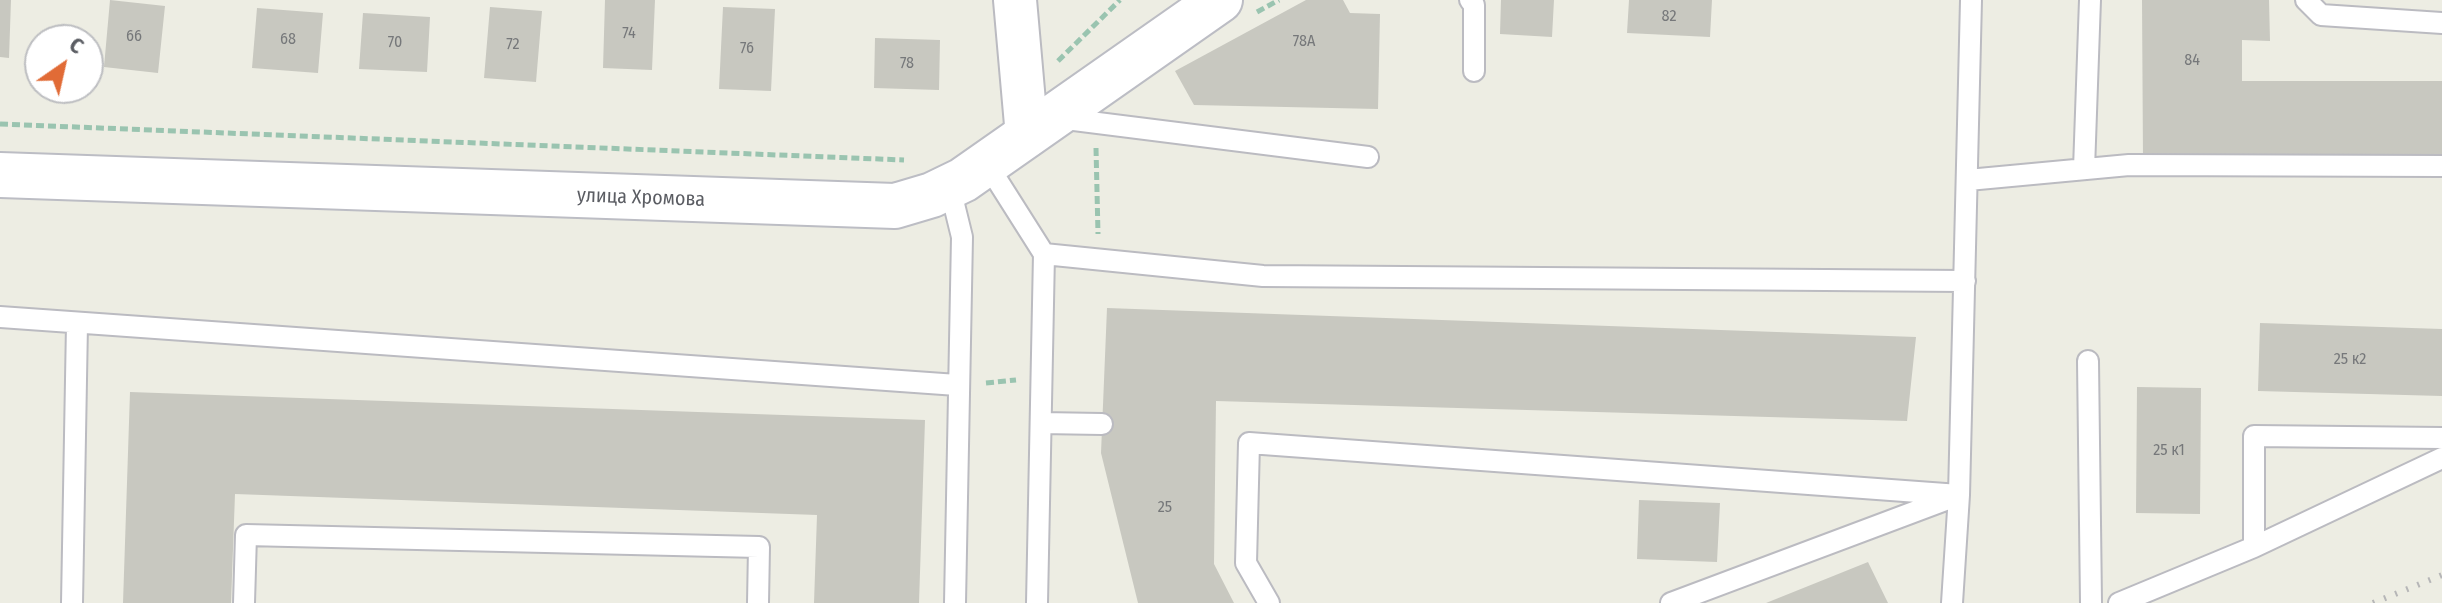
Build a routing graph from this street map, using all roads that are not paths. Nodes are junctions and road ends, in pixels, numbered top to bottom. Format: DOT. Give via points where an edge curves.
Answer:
graph roads {
  1 [pos="1015,0"];
  2 [pos="1470,0"];
  3 [pos="1971,0"];
  4 [pos="2090,0"];
  5 [pos="2306,0"];
  6 [pos="1239,6"];
  7 [pos="2442,23"];
  8 [pos="1474,71"];
  9 [pos="1034,116"];
  10 [pos="1368,157"];
  11 [pos="987,164"];
  12 [pos="2442,166"];
  13 [pos="2084,169"];
  14 [pos="0,175"];
  15 [pos="1968,180"];
  16 [pos="950,188"];
  17 [pos="1044,254"];
  18 [pos="1965,281"];
  19 [pos="0,317"];
  20 [pos="77,324"];
  21 [pos="2088,361"];
  22 [pos="957,385"];
  23 [pos="1041,423"];
  24 [pos="1102,424"];
  25 [pos="2442,438"];
  26 [pos="2442,458"];
  27 [pos="1959,495"];
  28 [pos="2254,547"];
  29 [pos="72,603"];
  30 [pos="244,603"];
  31 [pos="758,603"];
  32 [pos="955,603"];
  33 [pos="1037,603"];
  34 [pos="1269,603"];
  35 [pos="1671,603"];
  36 [pos="1952,603"];
  37 [pos="2091,603"];
  38 [pos="2119,603"];
  1 -- 9 [label="street"];
  2 -- 8 [label="lane"];
  3 -- 15 [label="lane"];
  4 -- 13 [label="lane"];
  5 -- 7 [label="lane" via="2321,15"];
  6 -- 9 [label="main road, улица Хромова"];
  9 -- 10 [label="lane"];
  9 -- 11 [label="main road, улица Хромова"];
  11 -- 16 [label="main road, улица Хромова"];
  11 -- 17 [label="lane"];
  12 -- 13 [label="lane"];
  13 -- 15 [label="lane"];
  14 -- 16 [label="main road, улица Хромова" via="875,206 895,206"];
  15 -- 18 [label="lane"];
  16 -- 22 [label="lane" via="962,237"];
  17 -- 18 [label="lane" via="1263,276"];
  17 -- 23 [label="lane"];
  18 -- 27 [label="lane"];
  19 -- 20 [label="lane"];
  20 -- 22 [label="lane"];
  20 -- 29 [label="lane"];
  21 -- 37 [label="lane"];
  22 -- 32 [label="lane"];
  23 -- 24 [label="lane"];
  23 -- 33 [label="lane"];
  25 -- 28 [label="lane" via="2254,436"];
  26 -- 28 [label="lane"];
  27 -- 34 [label="lane" via="1249,443 1246,563"];
  27 -- 35 [label="lane"];
  27 -- 36 [label="lane"];
  28 -- 38 [label="lane"];
  30 -- 31 [label="lane" via="246,535 759,547"];
}
